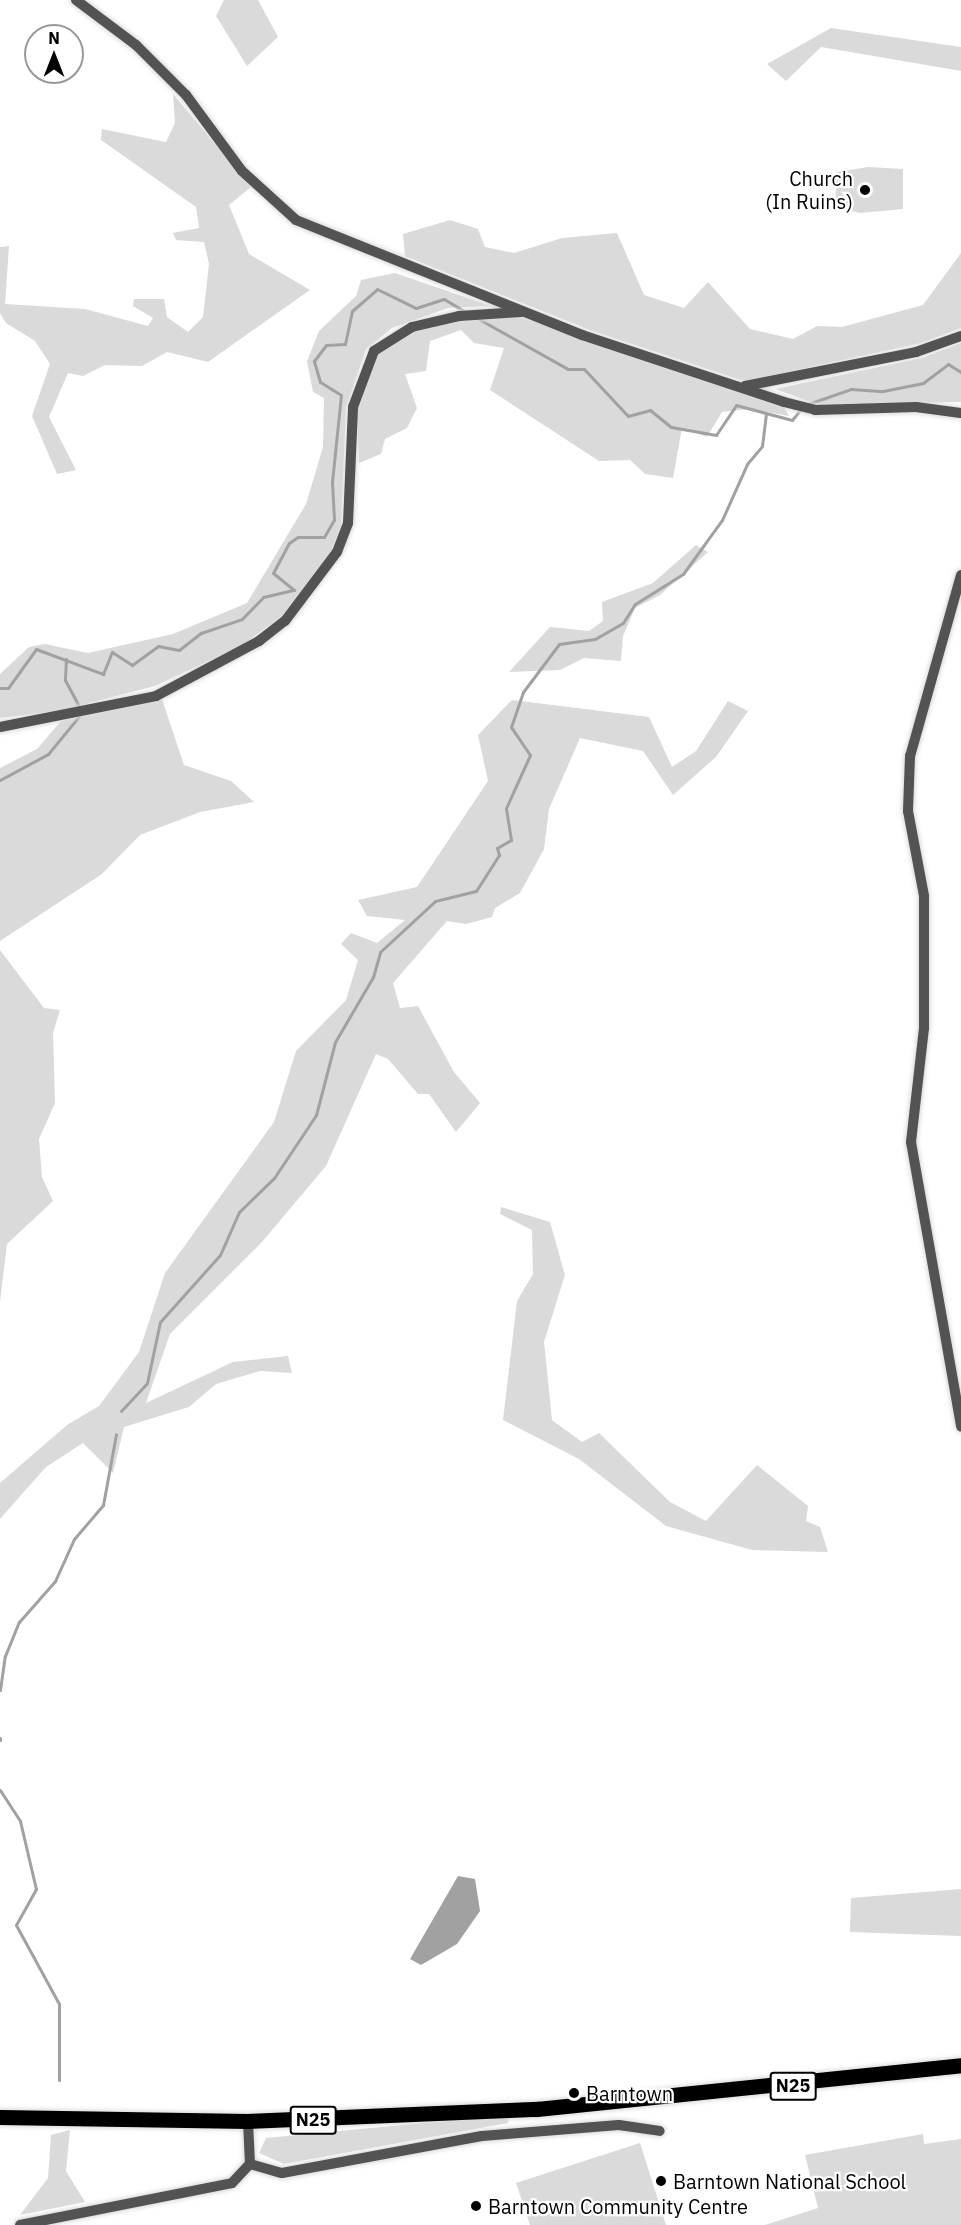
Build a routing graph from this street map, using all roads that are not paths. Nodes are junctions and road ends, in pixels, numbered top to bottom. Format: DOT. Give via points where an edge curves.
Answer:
graph roads {
  1 [pos="76,0"];
  2 [pos="524,312"];
  3 [pos="961,336"];
  4 [pos="745,386"];
  5 [pos="961,413"];
  6 [pos="961,575"];
  7 [pos="0,727"];
  8 [pos="961,1427"];
  9 [pos="961,2065"];
  10 [pos="0,2117"];
  11 [pos="248,2121"];
  12 [pos="660,2132"];
  13 [pos="250,2164"];
  14 [pos="20,2225"];
  1 -- 2 [label="street" via="136,45 186,95 242,171 296,220"];
  2 -- 4 [label="street"];
  2 -- 7 [label="street" via="459,316 412,327 374,351 353,407 348,523 337,552 296,611 259,640 156,696"];
  3 -- 4 [label="street" via="916,352"];
  4 -- 5 [label="street" via="815,410 916,407"];
  6 -- 8 [label="street" via="910,756 908,811 924,896 924,1028 911,1142"];
  9 -- 11 [label="highway, N25" via="614,2103"];
  10 -- 11 [label="highway, N25"];
  11 -- 13 [label="street"];
  12 -- 13 [label="street" via="619,2125 482,2136 282,2174"];
  13 -- 14 [label="street" via="232,2183"];
}
